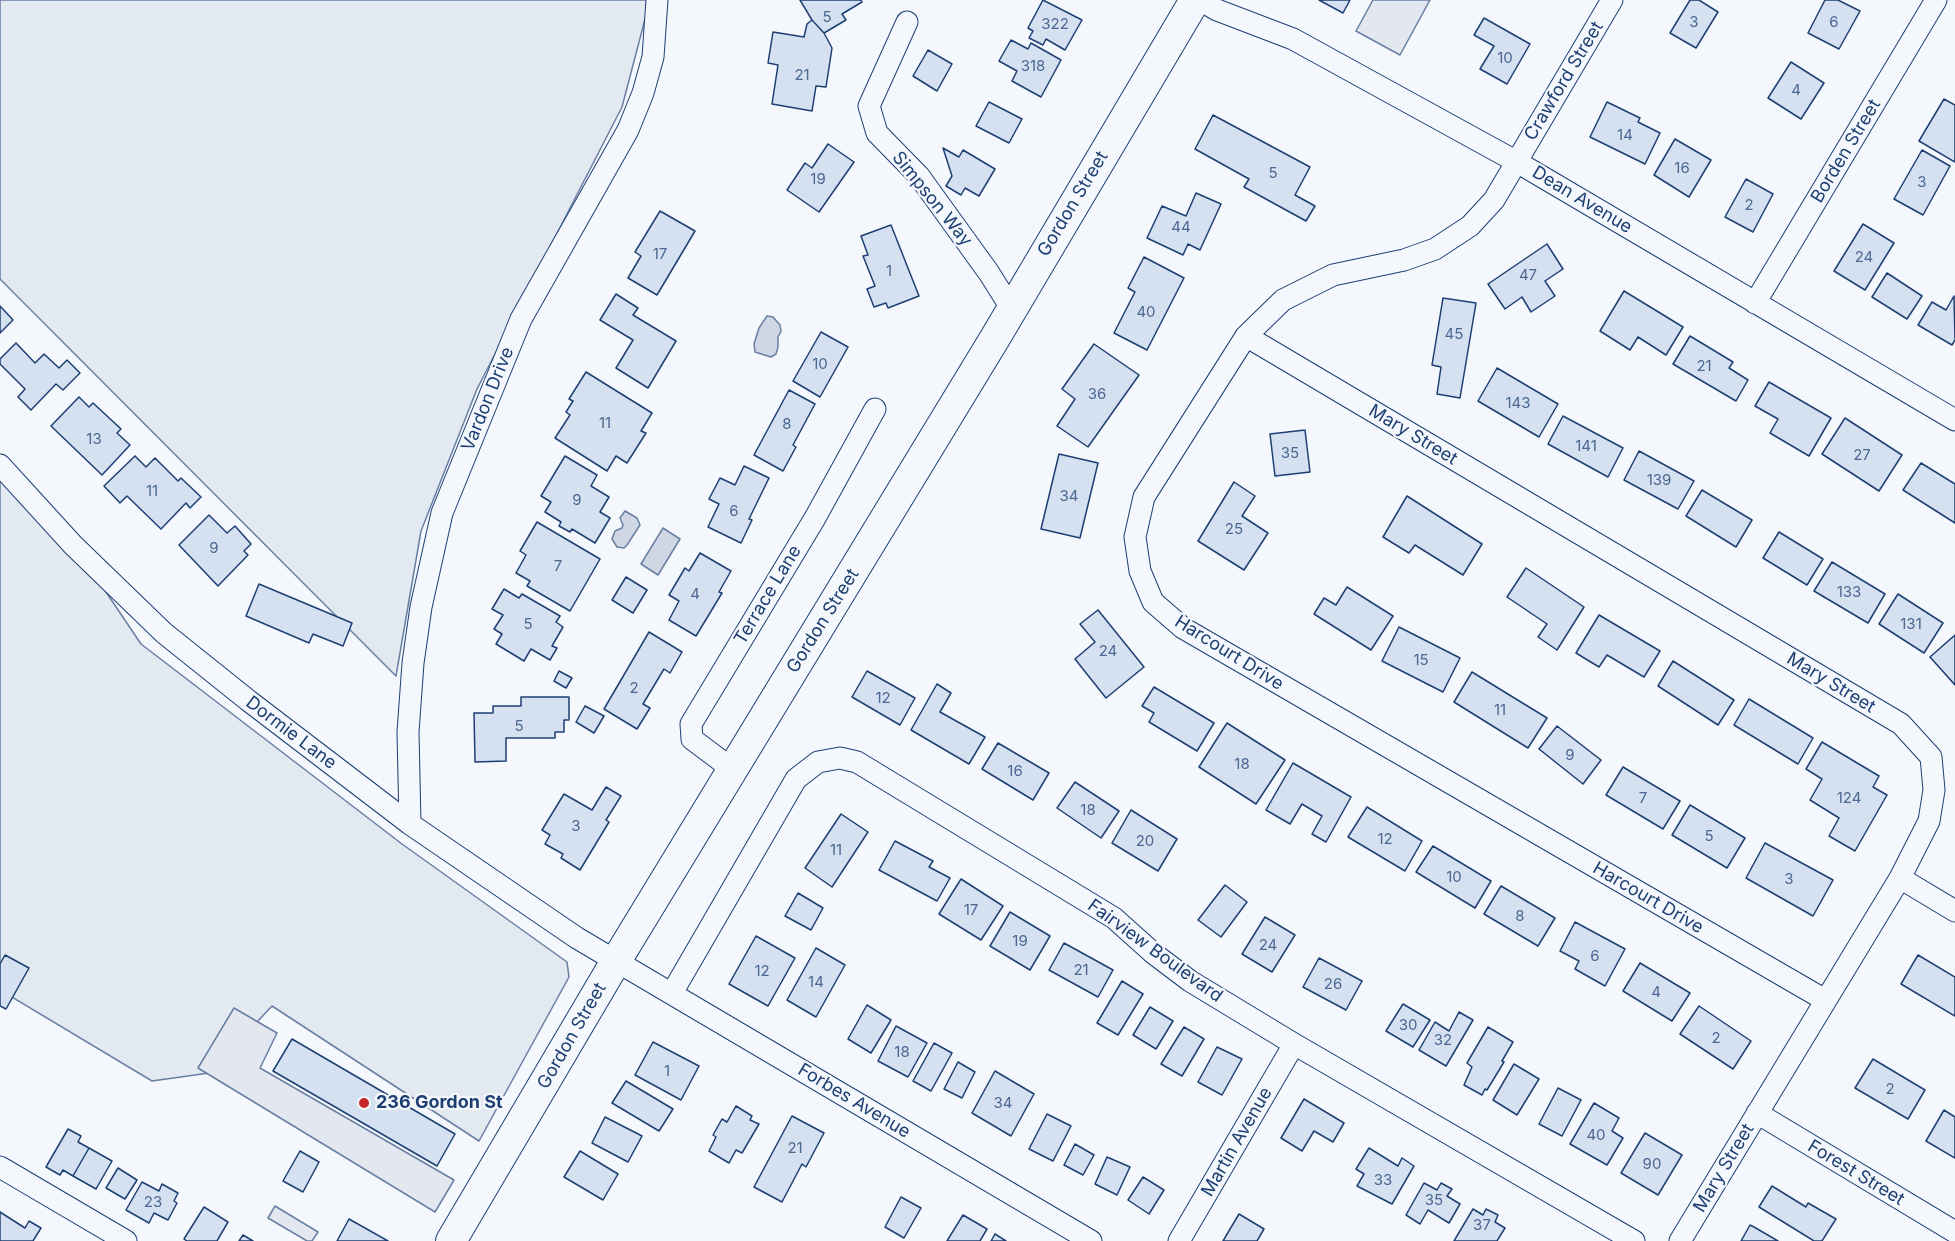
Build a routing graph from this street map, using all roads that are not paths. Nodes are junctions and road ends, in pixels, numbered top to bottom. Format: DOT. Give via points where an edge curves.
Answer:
graph roads {
  1 [pos="657,0"];
  2 [pos="1195,0"];
  3 [pos="1200,0"];
  4 [pos="1612,0"];
  5 [pos="1936,0"];
  6 [pos="906,22"];
  7 [pos="1516,162"];
  8 [pos="1755,303"];
  9 [pos="1011,308"];
  10 [pos="1246,336"];
  11 [pos="875,409"];
  12 [pos="1955,420"];
  13 [pos="0,465"];
  14 [pos="732,769"];
  15 [pos="410,824"];
  16 [pos="1900,878"];
  17 [pos="1955,911"];
  18 [pos="616,961"];
  19 [pos="672,993"];
  20 [pos="1825,1000"];
  21 [pos="1294,1044"];
  22 [pos="1757,1113"];
  23 [pos="0,1167"];
  24 [pos="1955,1232"];
  25 [pos="126,1241"];
  26 [pos="452,1241"];
  27 [pos="1091,1241"];
  28 [pos="1179,1241"];
  29 [pos="1634,1241"];
  30 [pos="1680,1241"];
  1 -- 15 [label="street, Vardon Drive" via="653,57 628,130 521,319 442,513 413,663 408,732"];
  2 -- 9 [label="main road, Gordon Street"];
  3 -- 7 [label="street, Dean Avenue" via="1293,39"];
  4 -- 7 [label="street, Crawford Street"];
  5 -- 8 [label="street, Borden Street"];
  6 -- 9 [label="street, Simpson Way" via="869,106 877,133 919,176"];
  7 -- 8 [label="street, Dean Avenue"];
  7 -- 10 [label="street, Harcourt Drive" via="1494,200 1470,226 1435,249 1404,260 1333,275 1283,300"];
  8 -- 12 [label="street, Dean Avenue"];
  9 -- 14 [label="main road, Gordon Street"];
  10 -- 16 [label="street, Mary Street" via="1900,724 1931,757 1934,790 1929,821"];
  10 -- 20 [label="street, Harcourt Drive" via="1144,497 1135,537 1140,571 1153,602 1183,628"];
  11 -- 14 [label="street, Terrace Lane" via="815,518 691,724 692,739"];
  13 -- 15 [label="street, Dormie Lane" via="73,545 164,633"];
  14 -- 18 [label="main road, Gordon Street"];
  15 -- 18 [label="street, Dormie Lane"];
  16 -- 17 [label="street"];
  16 -- 20 [label="street, Mary Street"];
  18 -- 19 [label="street, Forbes Avenue"];
  18 -- 26 [label="main road, Gordon Street"];
  19 -- 21 [label="street, Fairview Boulevard" via="796,779 818,762 840,758 856,762 1114,918 1190,981"];
  19 -- 27 [label="street, Forbes Avenue"];
  20 -- 22 [label="street, Mary Street"];
  21 -- 28 [label="street, Martin Avenue"];
  21 -- 29 [label="street, Fairview Boulevard"];
  22 -- 24 [label="street, Forest Street"];
  22 -- 30 [label="street, Mary Street"];
  23 -- 25 [label="street"];
}
